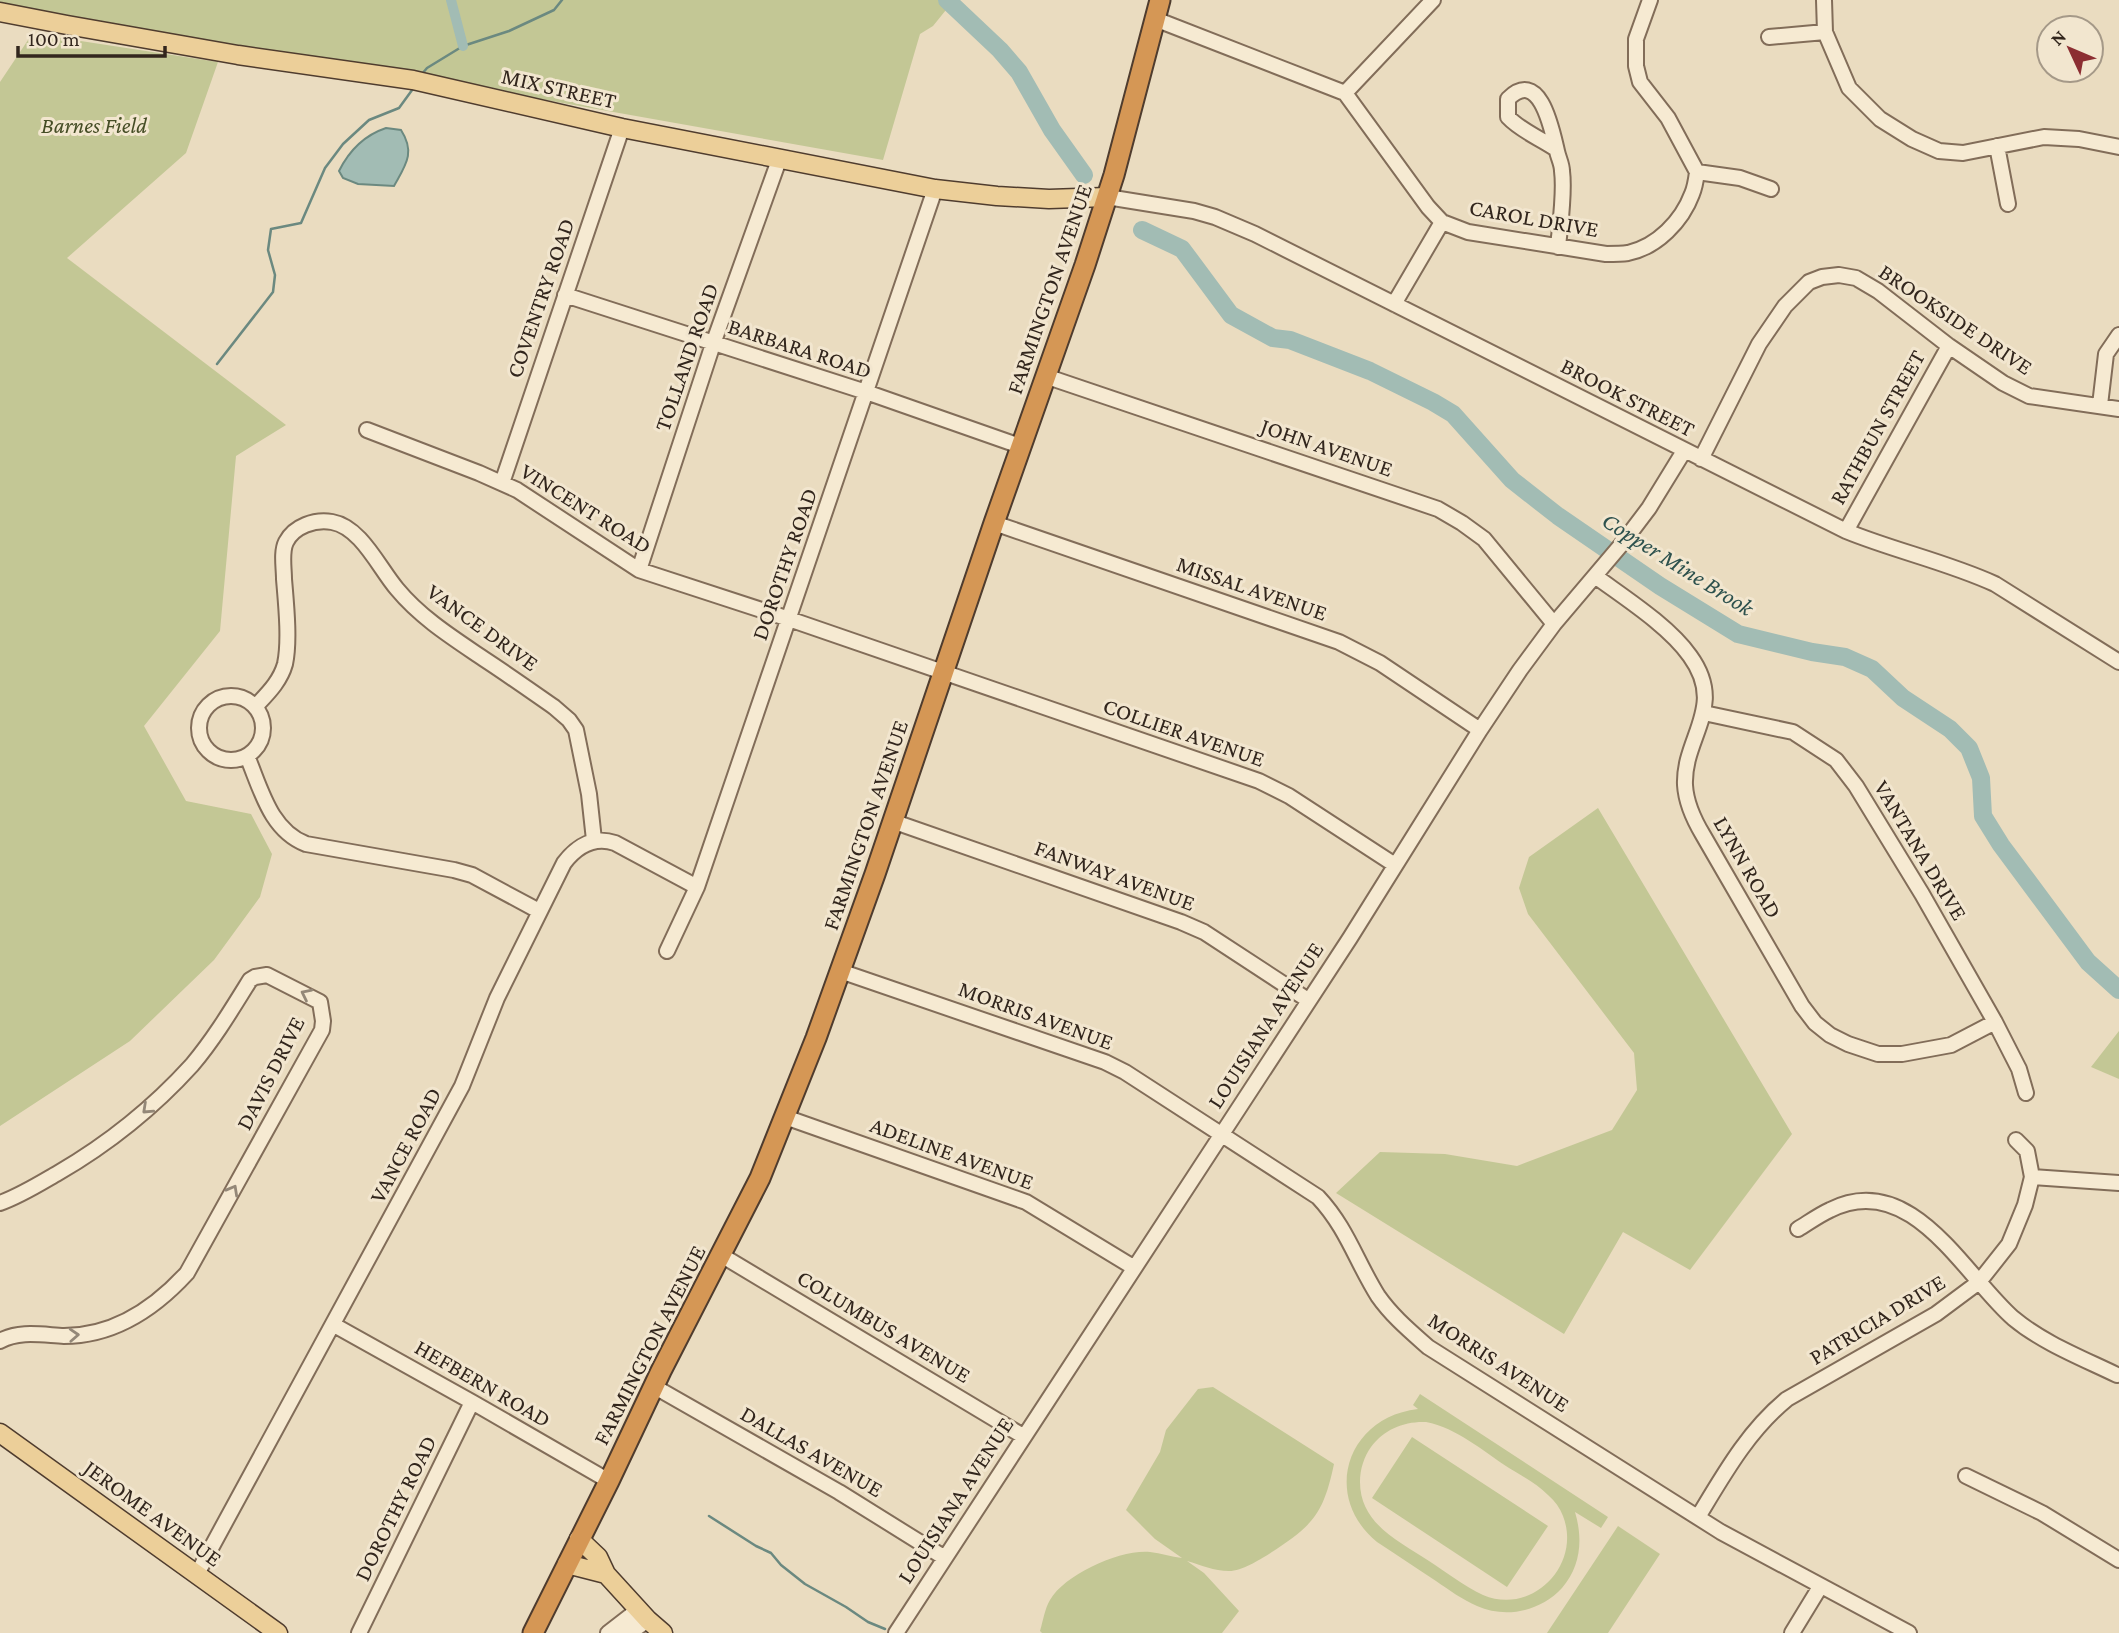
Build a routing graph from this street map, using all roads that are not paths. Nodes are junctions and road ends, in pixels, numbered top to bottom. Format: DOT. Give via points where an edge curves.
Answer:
graph roads {
  1 [pos="1433,0"];
  2 [pos="1650,0"];
  3 [pos="1824,0"];
  4 [pos="1158,9"];
  5 [pos="0,12"];
  6 [pos="1825,32"];
  7 [pos="1769,37"];
  8 [pos="1345,93"];
  9 [pos="622,128"];
  10 [pos="1997,146"];
  11 [pos="2119,147"];
  12 [pos="1556,149"];
  13 [pos="779,160"];
  14 [pos="1698,173"];
  15 [pos="935,189"];
  16 [pos="1771,190"];
  17 [pos="1107,197"];
  18 [pos="2008,204"];
  19 [pos="1442,222"];
  20 [pos="1558,247"];
  21 [pos="565,295"];
  22 [pos="1394,304"];
  23 [pos="2119,335"];
  24 [pos="713,344"];
  25 [pos="1949,346"];
  26 [pos="1045,376"];
  27 [pos="866,392"];
  28 [pos="2100,405"];
  29 [pos="2119,409"];
  30 [pos="368,430"];
  31 [pos="1020,446"];
  32 [pos="1684,450"];
  33 [pos="1701,459"];
  34 [pos="502,483"];
  35 [pos="994,523"];
  36 [pos="1846,531"];
  37 [pos="639,570"];
  38 [pos="1595,576"];
  39 [pos="789,619"];
  40 [pos="1554,625"];
  41 [pos="2119,662"];
  42 [pos="943,672"];
  43 [pos="255,707"];
  44 [pos="1704,713"];
  45 [pos="1480,730"];
  46 [pos="247,756"];
  47 [pos="892,821"];
  48 [pos="594,841"];
  49 [pos="1395,865"];
  50 [pos="697,887"];
  51 [pos="539,911"];
  52 [pos="667,951"];
  53 [pos="840,971"];
  54 [pos="1308,1000"];
  55 [pos="1995,1022"];
  56 [pos="2026,1093"];
  57 [pos="785,1117"];
  58 [pos="1220,1134"];
  59 [pos="2016,1140"];
  60 [pos="2032,1177"];
  61 [pos="2119,1183"];
  62 [pos="0,1203"];
  63 [pos="1798,1230"];
  64 [pos="721,1255"];
  65 [pos="1133,1267"];
  66 [pos="1979,1282"];
  67 [pos="334,1325"];
  68 [pos="2,1335"];
  69 [pos="2116,1375"];
  70 [pos="655,1387"];
  71 [pos="472,1402"];
  72 [pos="0,1433"];
  73 [pos="1023,1436"];
  74 [pos="1966,1476"];
  75 [pos="609,1481"];
  76 [pos="1698,1517"];
  77 [pos="579,1539"];
  78 [pos="945,1558"];
  79 [pos="2119,1560"];
  80 [pos="567,1564"];
  81 [pos="197,1574"];
  82 [pos="606,1574"];
  83 [pos="1820,1587"];
  84 [pos="643,1615"];
  85 [pos="278,1633"];
  86 [pos="359,1633"];
  87 [pos="533,1633"];
  88 [pos="608,1633"];
  89 [pos="619,1633"];
  90 [pos="663,1633"];
  91 [pos="896,1633"];
  92 [pos="1792,1633"];
  93 [pos="1909,1633"];
  1 -- 8 [label="street"];
  2 -- 14 [label="street" via="1636,39 1640,82 1668,118"];
  3 -- 6 [label="street"];
  4 -- 8 [label="street"];
  4 -- 17 [label="highway, FARMINGTON AVENUE"];
  5 -- 9 [label="main road, MIX STREET" via="239,55 418,81"];
  6 -- 7 [label="street"];
  6 -- 10 [label="street" via="1849,88 1880,118 1939,150 1963,153"];
  8 -- 19 [label="street, CAROL DRIVE"];
  9 -- 13 [label="main road, MIX STREET"];
  9 -- 21 [label="street, COVENTRY ROAD"];
  10 -- 11 [label="street" via="2045,137"];
  10 -- 18 [label="street"];
  12 -- 20 [label="street" via="1562,171"];
  13 -- 15 [label="main road, MIX STREET"];
  13 -- 24 [label="street, TOLLAND ROAD"];
  14 -- 16 [label="street" via="1740,178"];
  14 -- 20 [label="street, CAROL DRIVE" via="1680,215 1648,246 1606,254"];
  15 -- 17 [label="main road, MIX STREET" via="1049,199"];
  15 -- 27 [label="street, DOROTHY ROAD"];
  17 -- 22 [label="street, BROOK STREET" via="1215,217"];
  17 -- 26 [label="highway, FARMINGTON AVENUE"];
  19 -- 20 [label="street, CAROL DRIVE" via="1468,232"];
  19 -- 22 [label="street"];
  21 -- 24 [label="street, BARBARA ROAD"];
  21 -- 34 [label="street, COVENTRY ROAD"];
  22 -- 32 [label="street, BROOK STREET"];
  23 -- 28 [label="street" via="2106,354"];
  24 -- 27 [label="street, BARBARA ROAD"];
  24 -- 37 [label="street, TOLLAND ROAD"];
  25 -- 28 [label="street, BROOKSIDE DRIVE" via="2029,396"];
  25 -- 33 [label="street, BROOKSIDE DRIVE" via="1856,278 1831,276 1808,282 1759,344"];
  25 -- 36 [label="street, RATHBUN STREET"];
  26 -- 31 [label="highway, FARMINGTON AVENUE"];
  26 -- 40 [label="street, JOHN AVENUE" via="1438,509 1484,539"];
  27 -- 31 [label="street, BARBARA ROAD"];
  27 -- 39 [label="street, DOROTHY ROAD"];
  28 -- 29 [label="street, BROOKSIDE DRIVE"];
  30 -- 34 [label="street, VINCENT ROAD"];
  31 -- 35 [label="highway, FARMINGTON AVENUE"];
  32 -- 33 [label="street, BROOK STREET"];
  32 -- 38 [label="street, LOUISIANA AVENUE" via="1649,508"];
  33 -- 36 [label="street, BROOK STREET"];
  34 -- 37 [label="street, VINCENT ROAD"];
  35 -- 42 [label="highway, FARMINGTON AVENUE"];
  35 -- 45 [label="street, MISSAL AVENUE" via="1339,642 1380,663"];
  36 -- 41 [label="street, BROOK STREET" via="1995,584"];
  37 -- 39 [label="street, VINCENT ROAD"];
  38 -- 40 [label="street, LOUISIANA AVENUE"];
  38 -- 44 [label="street, LYNN ROAD" via="1662,627 1690,655 1703,685"];
  39 -- 42 [label="street, VINCENT ROAD"];
  39 -- 50 [label="street, DOROTHY ROAD"];
  40 -- 45 [label="street, LOUISIANA AVENUE"];
  42 -- 47 [label="highway, FARMINGTON AVENUE"];
  42 -- 49 [label="street, COLLIER AVENUE" via="1259,781"];
  43 -- 46 [label="street" via="262,734"];
  43 -- 46 [label="street" via="245,699 225,696 207,706 198,725 210,753 228,760"];
  43 -- 48 [label="street, VANCE DRIVE" via="281,677 286,660 285,542 298,528 312,522 344,526 416,610 569,720 580,743"];
  44 -- 55 [label="street, VANTANA DRIVE" via="1793,732 1836,760 1922,894"];
  44 -- 55 [label="street, LYNN ROAD" via="1686,770 1689,806 1815,1023 1848,1044 1878,1054 1902,1054 1951,1045"];
  45 -- 49 [label="street, LOUISIANA AVENUE"];
  46 -- 51 [label="street" via="270,812 293,839 472,875"];
  47 -- 53 [label="highway, FARMINGTON AVENUE"];
  47 -- 54 [label="street, FANWAY AVENUE" via="1181,922"];
  48 -- 50 [label="street" via="615,843"];
  48 -- 51 [label="street, VANCE ROAD" via="570,855"];
  49 -- 54 [label="street, LOUISIANA AVENUE"];
  50 -- 52 [label="street, DOROTHY ROAD"];
  51 -- 67 [label="street, VANCE ROAD" via="462,1086"];
  53 -- 57 [label="highway, FARMINGTON AVENUE"];
  53 -- 58 [label="street, MORRIS AVENUE" via="1105,1062"];
  54 -- 58 [label="street, LOUISIANA AVENUE"];
  55 -- 56 [label="street, VANTANA DRIVE"];
  57 -- 64 [label="highway, FARMINGTON AVENUE"];
  57 -- 65 [label="street, ADELINE AVENUE" via="1026,1202"];
  58 -- 65 [label="street, LOUISIANA AVENUE"];
  58 -- 76 [label="street, MORRIS AVENUE" via="1318,1197 1333,1213 1388,1309 1429,1347"];
  59 -- 60 [label="street" via="2027,1151"];
  60 -- 61 [label="street"];
  60 -- 66 [label="street, PATRICIA DRIVE" via="2009,1244"];
  68 -- 62 [label="street, DAVIS DRIVE, one-way" via="103,1331 128,1321 176,1286 321,1030 320,1002 267,975 255,976 192,1064 132,1123 91,1154"];
  63 -- 66 [label="street" via="1831,1209 1858,1202 1885,1203 1918,1219"];
  64 -- 70 [label="highway, FARMINGTON AVENUE"];
  64 -- 73 [label="street, COLUMBUS AVENUE"];
  65 -- 73 [label="street, LOUISIANA AVENUE"];
  66 -- 69 [label="street" via="2028,1329"];
  66 -- 76 [label="street, PATRICIA DRIVE" via="1936,1314 1768,1414 1737,1453"];
  67 -- 71 [label="street, HEFBERN ROAD"];
  67 -- 81 [label="street, VANCE ROAD"];
  70 -- 75 [label="highway, FARMINGTON AVENUE"];
  70 -- 78 [label="street, DALLAS AVENUE"];
  71 -- 75 [label="street, HEFBERN ROAD"];
  71 -- 86 [label="street, DOROTHY ROAD"];
  72 -- 81 [label="main road, JEROME AVENUE"];
  73 -- 78 [label="street, LOUISIANA AVENUE"];
  74 -- 79 [label="street" via="2042,1513"];
  75 -- 77 [label="highway, FARMINGTON AVENUE"];
  76 -- 83 [label="street, MORRIS AVENUE"];
  77 -- 80 [label="highway, FARMINGTON AVENUE"];
  77 -- 82 [label="main road" via="598,1557"];
  78 -- 91 [label="street, LOUISIANA AVENUE"];
  80 -- 82 [label="main road"];
  80 -- 87 [label="highway, FARMINGTON AVENUE"];
  81 -- 85 [label="main road, JEROME AVENUE"];
  82 -- 84 [label="main road"];
  83 -- 92 [label="street"];
  83 -- 93 [label="street, MORRIS AVENUE"];
  84 -- 88 [label="street"];
  84 -- 89 [label="street" via="635,1629"];
  84 -- 90 [label="main road"];
}
